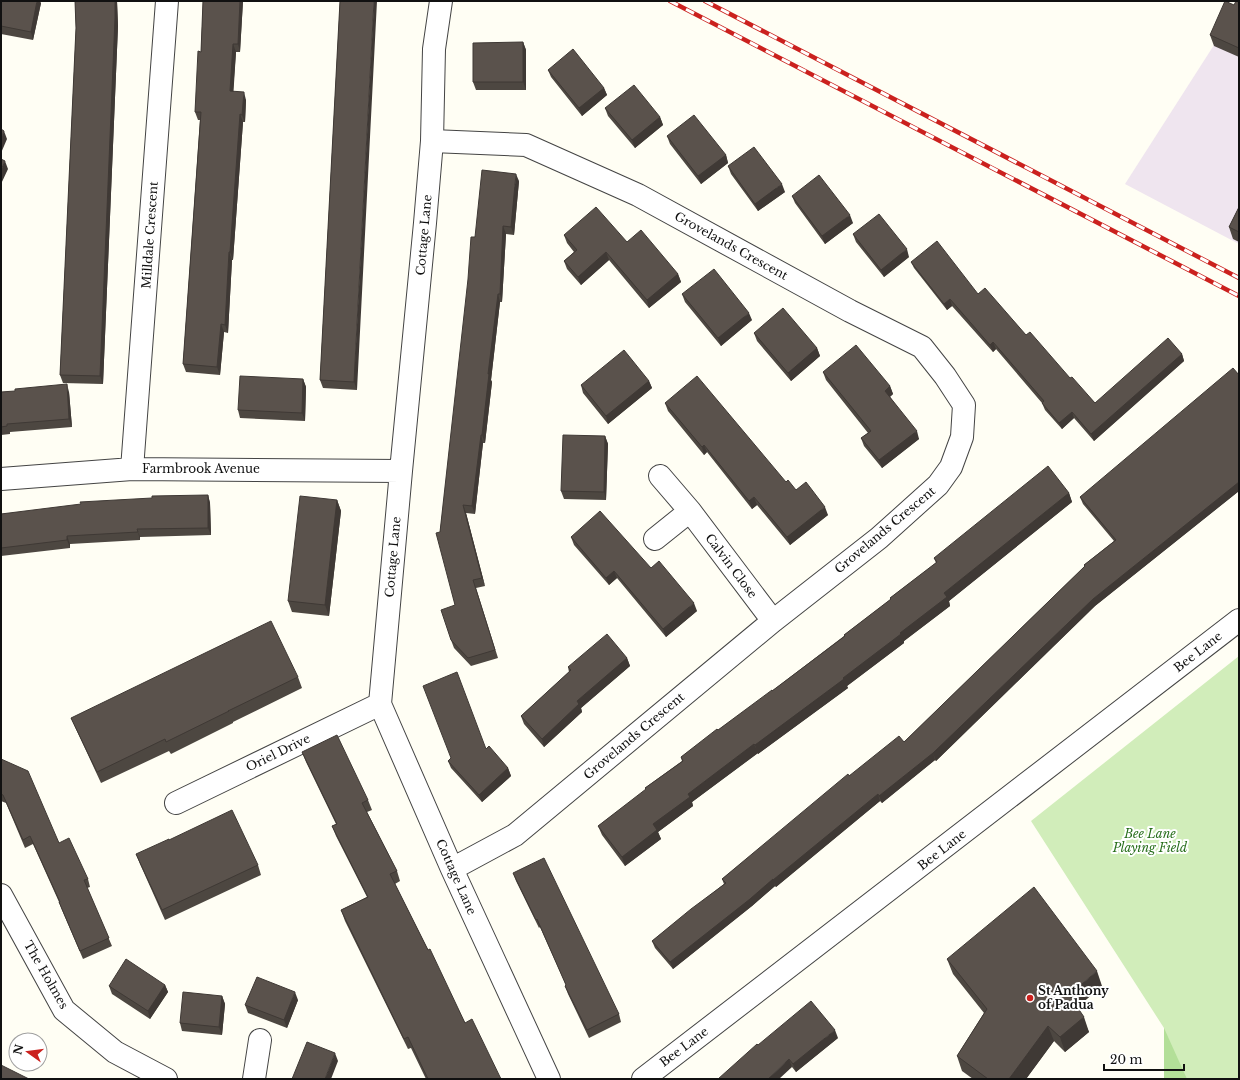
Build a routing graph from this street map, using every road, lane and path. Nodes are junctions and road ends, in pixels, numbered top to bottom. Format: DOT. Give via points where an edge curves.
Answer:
graph roads {
  1 [pos="167,1"];
  2 [pos="441,1"];
  3 [pos="432,141"];
  4 [pos="132,469"];
  5 [pos="401,471"];
  6 [pos="660,476"];
  7 [pos="1,479"];
  8 [pos="690,510"];
  9 [pos="655,539"];
  10 [pos="1239,620"];
  11 [pos="773,621"];
  12 [pos="380,704"];
  13 [pos="176,803"];
  14 [pos="452,869"];
  15 [pos="1,895"];
  16 [pos="260,1040"];
  17 [pos="166,1079"];
  18 [pos="254,1079"];
  19 [pos="548,1079"];
  20 [pos="643,1079"];
  1 -- 4 [label="street, Milldale Crescent"];
  2 -- 3 [label="street, Cottage Lane" via="434,49"];
  3 -- 5 [label="street, Cottage Lane"];
  3 -- 11 [label="street, Grovelands Crescent" via="526,145 638,195 850,311 922,347 945,376 964,405 962,437 951,468 938,485 879,538"];
  4 -- 5 [label="street, Farmbrook Avenue"];
  4 -- 7 [label="street, Farmbrook Avenue"];
  5 -- 12 [label="street, Cottage Lane"];
  6 -- 8 [label="street, Calvin Close"];
  8 -- 9 [label="street"];
  8 -- 11 [label="street, Calvin Close"];
  10 -- 20 [label="street, Bee Lane"];
  11 -- 14 [label="street, Grovelands Crescent" via="515,835"];
  12 -- 13 [label="street, Oriel Drive"];
  12 -- 14 [label="street, Cottage Lane"];
  14 -- 19 [label="street, Cottage Lane"];
  15 -- 17 [label="street, The Holmes" via="64,1010 115,1052"];
  16 -- 18 [label="street"];
}
